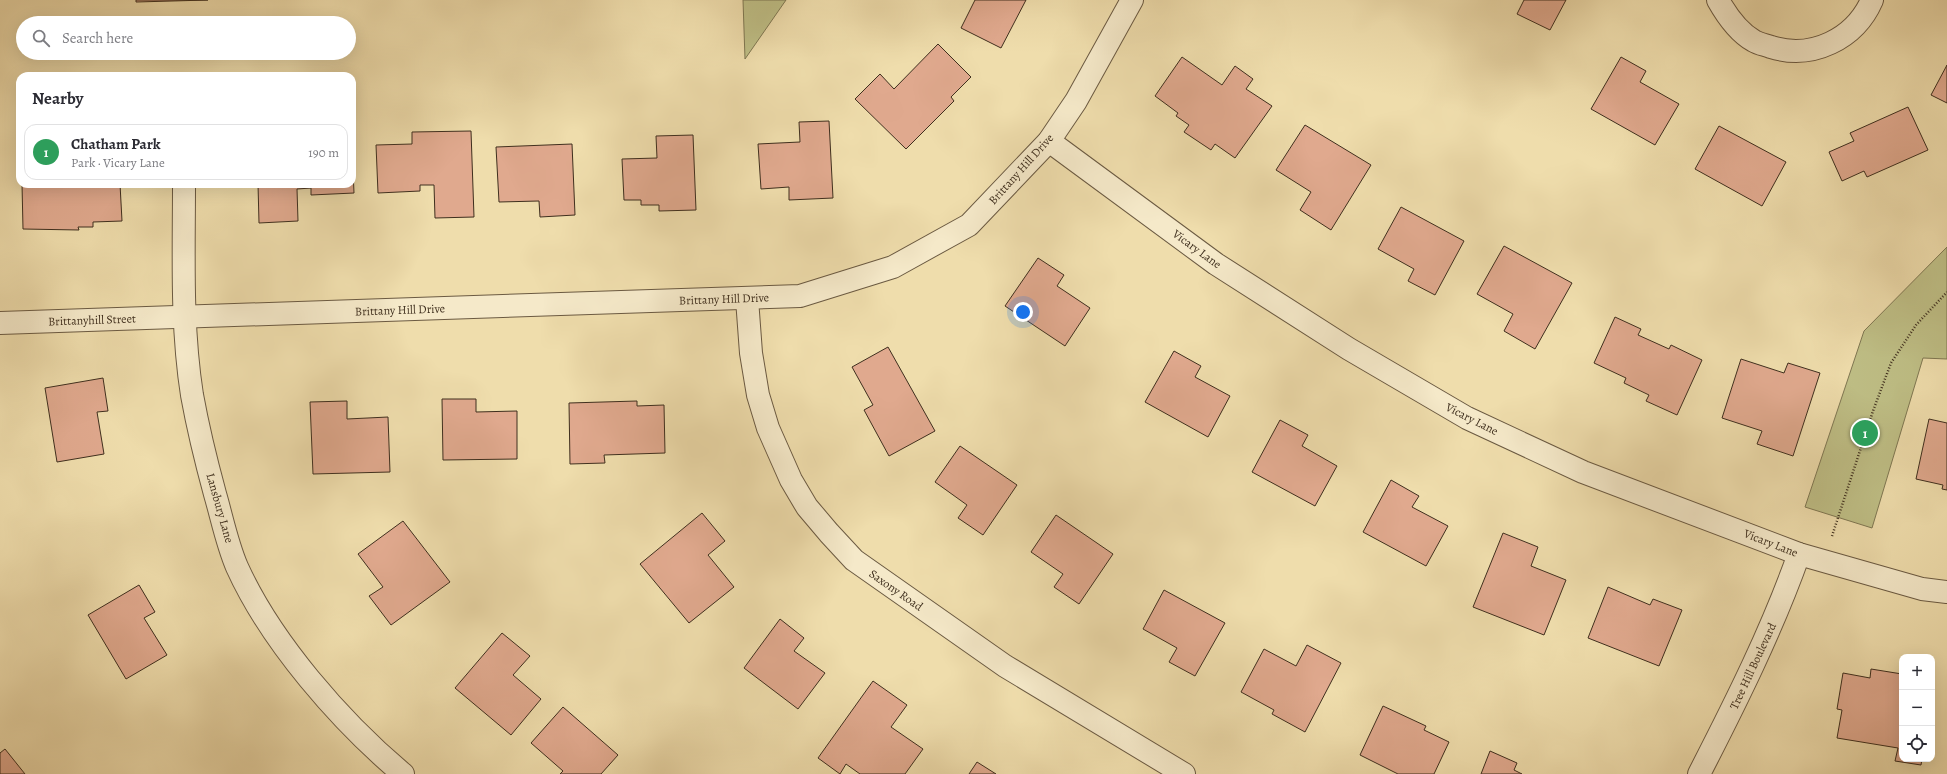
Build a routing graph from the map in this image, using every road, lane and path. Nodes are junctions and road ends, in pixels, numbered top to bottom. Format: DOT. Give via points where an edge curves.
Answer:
graph roads {
  1 [pos="1132,0"];
  2 [pos="1718,0"];
  3 [pos="1872,0"];
  4 [pos="1049,140"];
  5 [pos="184,188"];
  6 [pos="1947,292"];
  7 [pos="746,299"];
  8 [pos="185,317"];
  9 [pos="0,323"];
  10 [pos="1799,554"];
  11 [pos="1822,562"];
  12 [pos="1947,592"];
  13 [pos="403,774"];
  14 [pos="1184,774"];
  15 [pos="1700,774"];
  1 -- 4 [label="street, Brittany Hill Drive" via="1076,101"];
  2 -- 3 [label="street" via="1738,28 1754,42 1784,51 1813,50 1839,39 1857,25"];
  4 -- 7 [label="street, Brittany Hill Drive" via="969,225 893,267 800,296"];
  4 -- 10 [label="street, Vicary Lane" via="1241,280 1349,349 1467,418 1583,472"];
  5 -- 8 [label="street, Lansbury Lane"];
  6 -- 11 [label="path" via="1916,325 1891,363"];
  7 -- 8 [label="street, Brittany Hill Drive"];
  7 -- 14 [label="street, Saxony Road" via="758,395 768,428 791,480 807,507 829,533 854,560 1005,666"];
  8 -- 9 [label="street, Brittanyhill Street"];
  8 -- 13 [label="street, Lansbury Lane" via="192,394 202,446 237,567 278,636 308,677 341,714"];
  10 -- 11 [label="street, Vicary Lane"];
  10 -- 15 [label="street, Tree Hill Boulevard" via="1784,596 1743,688"];
  11 -- 12 [label="street, Vicary Lane" via="1922,590"];
}
